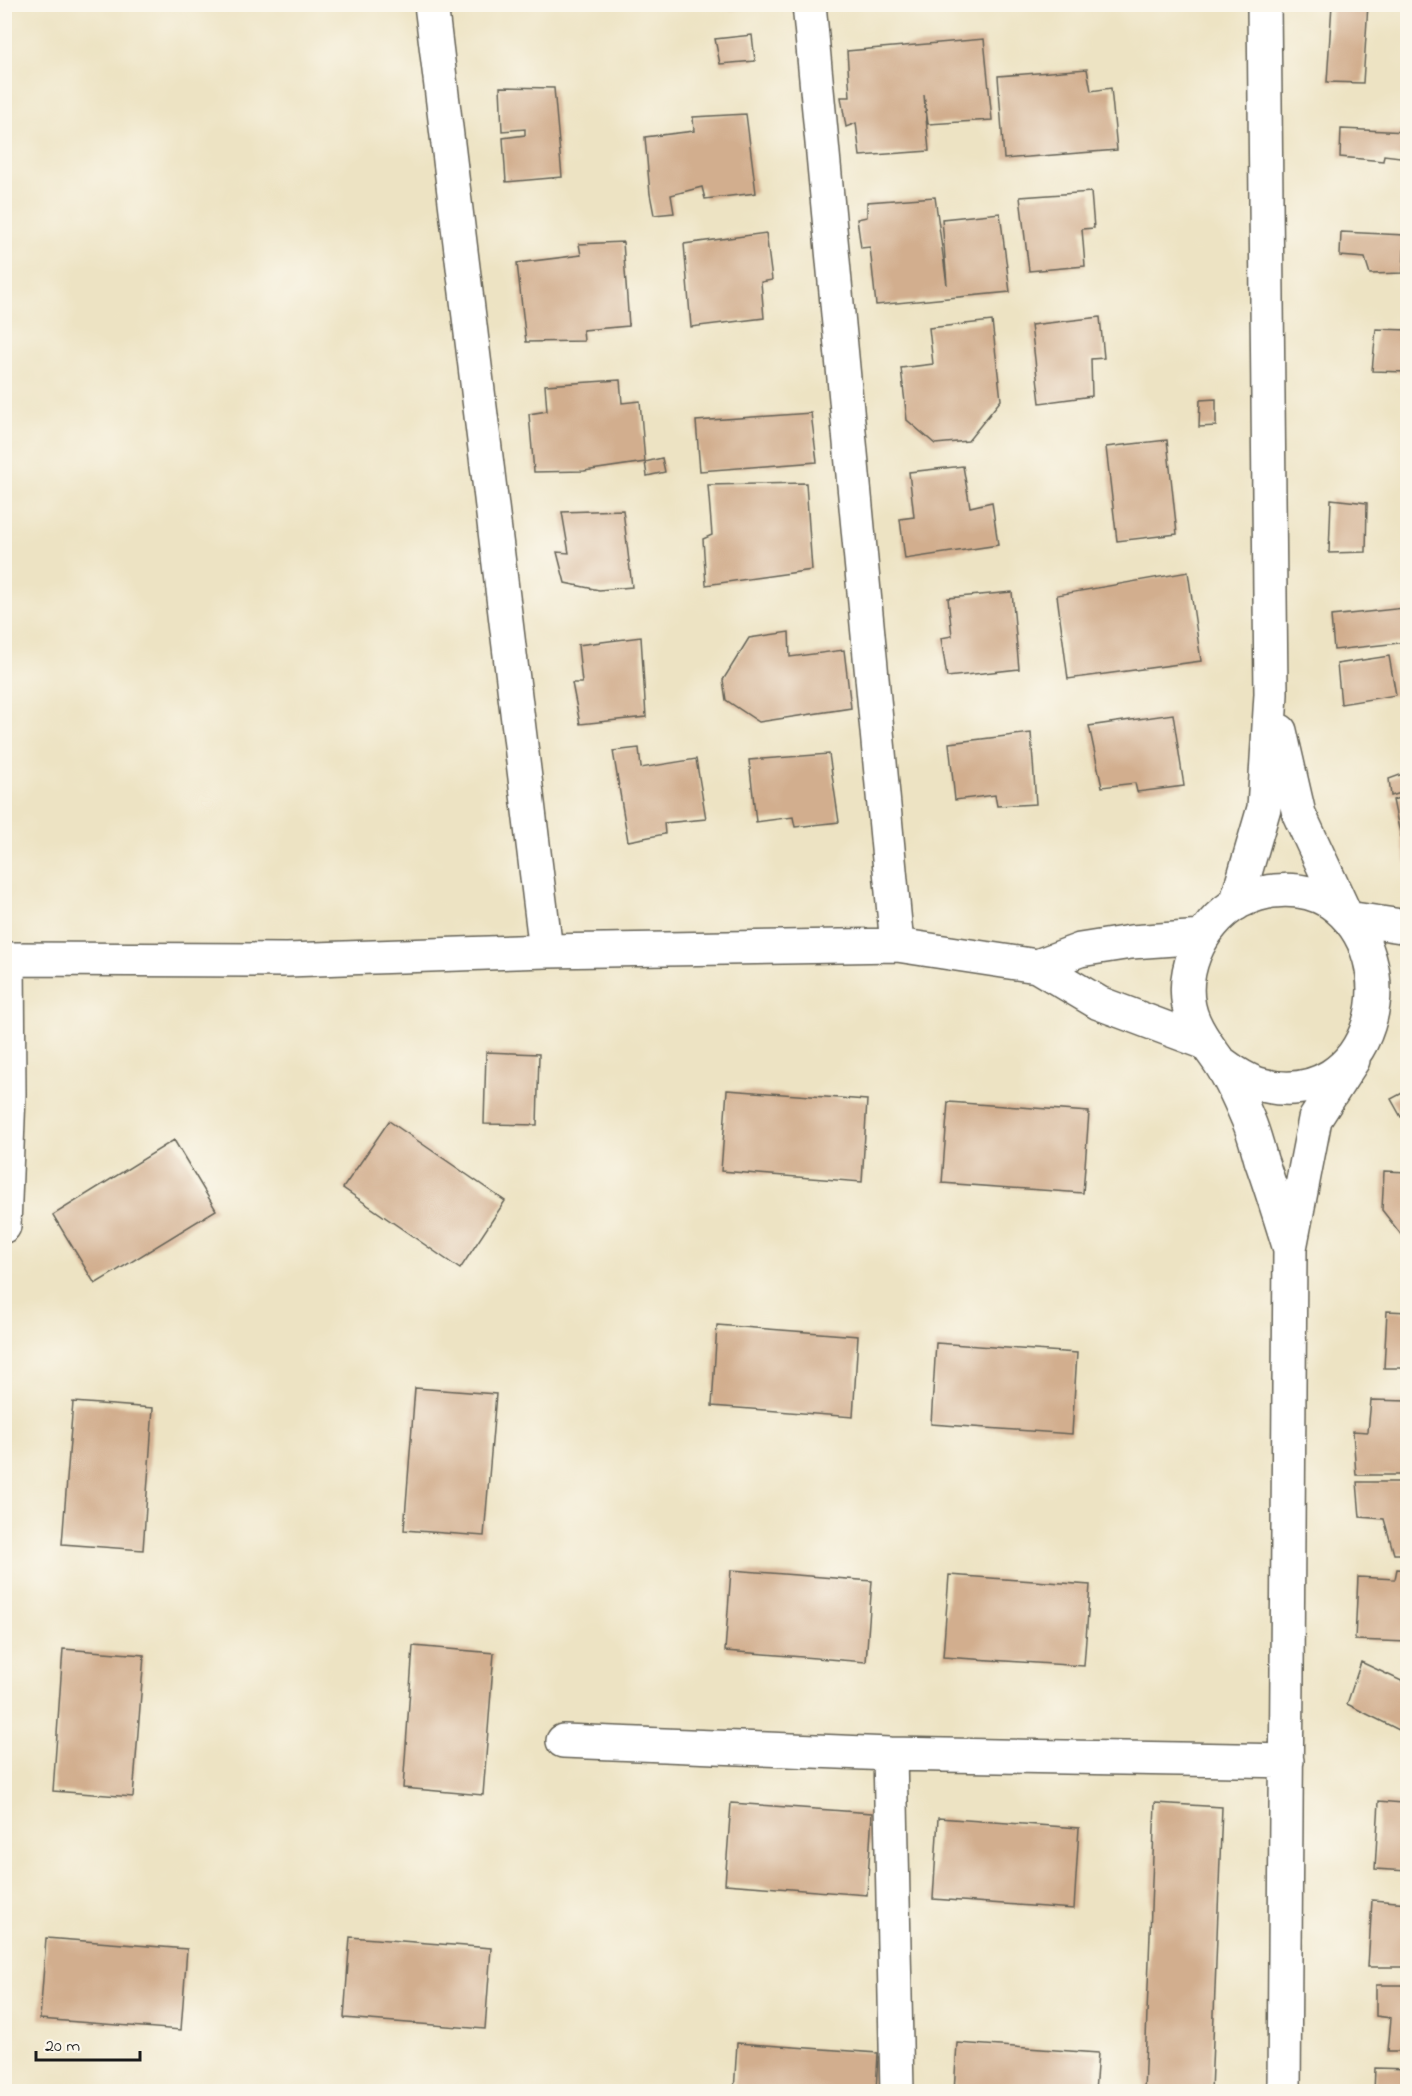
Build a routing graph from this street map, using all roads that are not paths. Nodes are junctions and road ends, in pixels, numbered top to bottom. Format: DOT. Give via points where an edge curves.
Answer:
graph roads {
  1 [pos="431,4"];
  2 [pos="809,4"];
  3 [pos="1264,4"];
  4 [pos="1271,694"];
  5 [pos="1236,904"];
  6 [pos="1348,914"];
  7 [pos="1407,927"];
  8 [pos="1203,937"];
  9 [pos="897,945"];
  10 [pos="546,951"];
  11 [pos="6,959"];
  12 [pos="1037,966"];
  13 [pos="1211,1051"];
  14 [pos="1353,1060"];
  15 [pos="4,1226"];
  16 [pos="1290,1248"];
  17 [pos="564,1741"];
  18 [pos="890,1754"];
  19 [pos="1287,1761"];
  20 [pos="897,2091"];
  21 [pos="1284,2091"];
  1 -- 10 [label="street"];
  2 -- 9 [label="street"];
  3 -- 4 [label="street"];
  4 -- 5 [label="street" via="1264,808"];
  4 -- 6 [label="street" via="1299,814"];
  5 -- 6 [label="street" via="1273,891 1298,891 1322,897"];
  5 -- 8 [label="street"];
  6 -- 7 [label="street"];
  6 -- 14 [label="street" via="1374,946 1391,1013"];
  8 -- 12 [label="street" via="1080,950"];
  8 -- 13 [label="street" via="1189,971 1188,995 1192,1019"];
  9 -- 10 [label="street"];
  9 -- 12 [label="street"];
  10 -- 11 [label="street" via="287,960"];
  11 -- 15 [label="street" via="9,1094"];
  12 -- 13 [label="street" via="1099,1003"];
  13 -- 14 [label="street" via="1239,1075 1286,1088 1311,1085 1334,1075"];
  13 -- 16 [label="street" via="1248,1117"];
  14 -- 16 [label="street" via="1315,1119"];
  16 -- 19 [label="street"];
  17 -- 18 [label="street"];
  18 -- 19 [label="street"];
  18 -- 20 [label="street"];
  19 -- 21 [label="street"];
}
